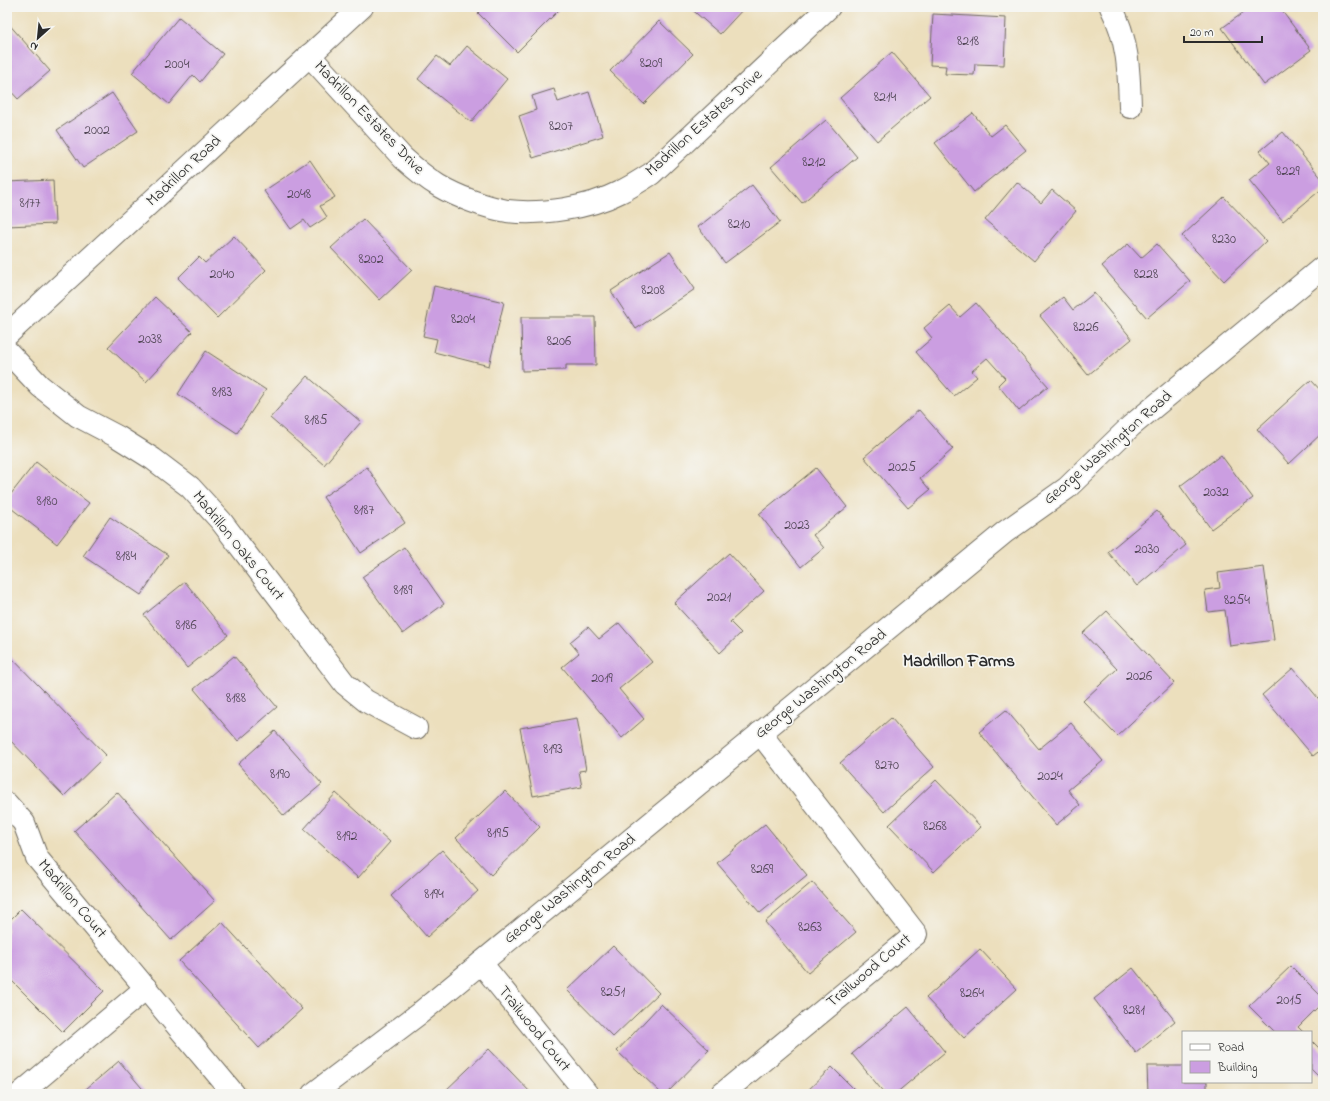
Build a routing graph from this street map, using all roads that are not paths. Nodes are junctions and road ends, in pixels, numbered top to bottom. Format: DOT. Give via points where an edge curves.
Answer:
graph roads {
  1 [pos="362,7"];
  2 [pos="830,7"];
  3 [pos="1111,7"];
  4 [pos="309,55"];
  5 [pos="1130,107"];
  6 [pos="1323,267"];
  7 [pos="7,335"];
  8 [pos="7,350"];
  9 [pos="416,728"];
  10 [pos="760,733"];
  11 [pos="7,804"];
  12 [pos="481,963"];
  13 [pos="146,988"];
  14 [pos="20,1094"];
  15 [pos="234,1094"];
  16 [pos="313,1094"];
  17 [pos="587,1094"];
  18 [pos="722,1094"];
  1 -- 4 [label="street, Madrillon Road"];
  2 -- 4 [label="street, Madrillon Estates Drive" via="651,174 619,193 585,206 548,212 507,210 472,201 439,186 403,158"];
  3 -- 5 [label="street" via="1122,34 1128,66"];
  4 -- 7 [label="street, Madrillon Road"];
  6 -- 10 [label="street, George Washington Road" via="1131,426 1067,488 1005,532"];
  8 -- 9 [label="street, Madrillon Oaks Court" via="40,386 78,416 153,458 190,487 221,521 345,684 366,701"];
  10 -- 12 [label="street, George Washington Road"];
  10 -- 18 [label="street, Trailwood Court" via="916,934"];
  11 -- 13 [label="street, Madrillon Court" via="24,823 37,858"];
  12 -- 16 [label="street, George Washington Road"];
  12 -- 17 [label="street, Trailwood Court"];
  13 -- 14 [label="street"];
  13 -- 15 [label="street, Madrillon Court"];
}
